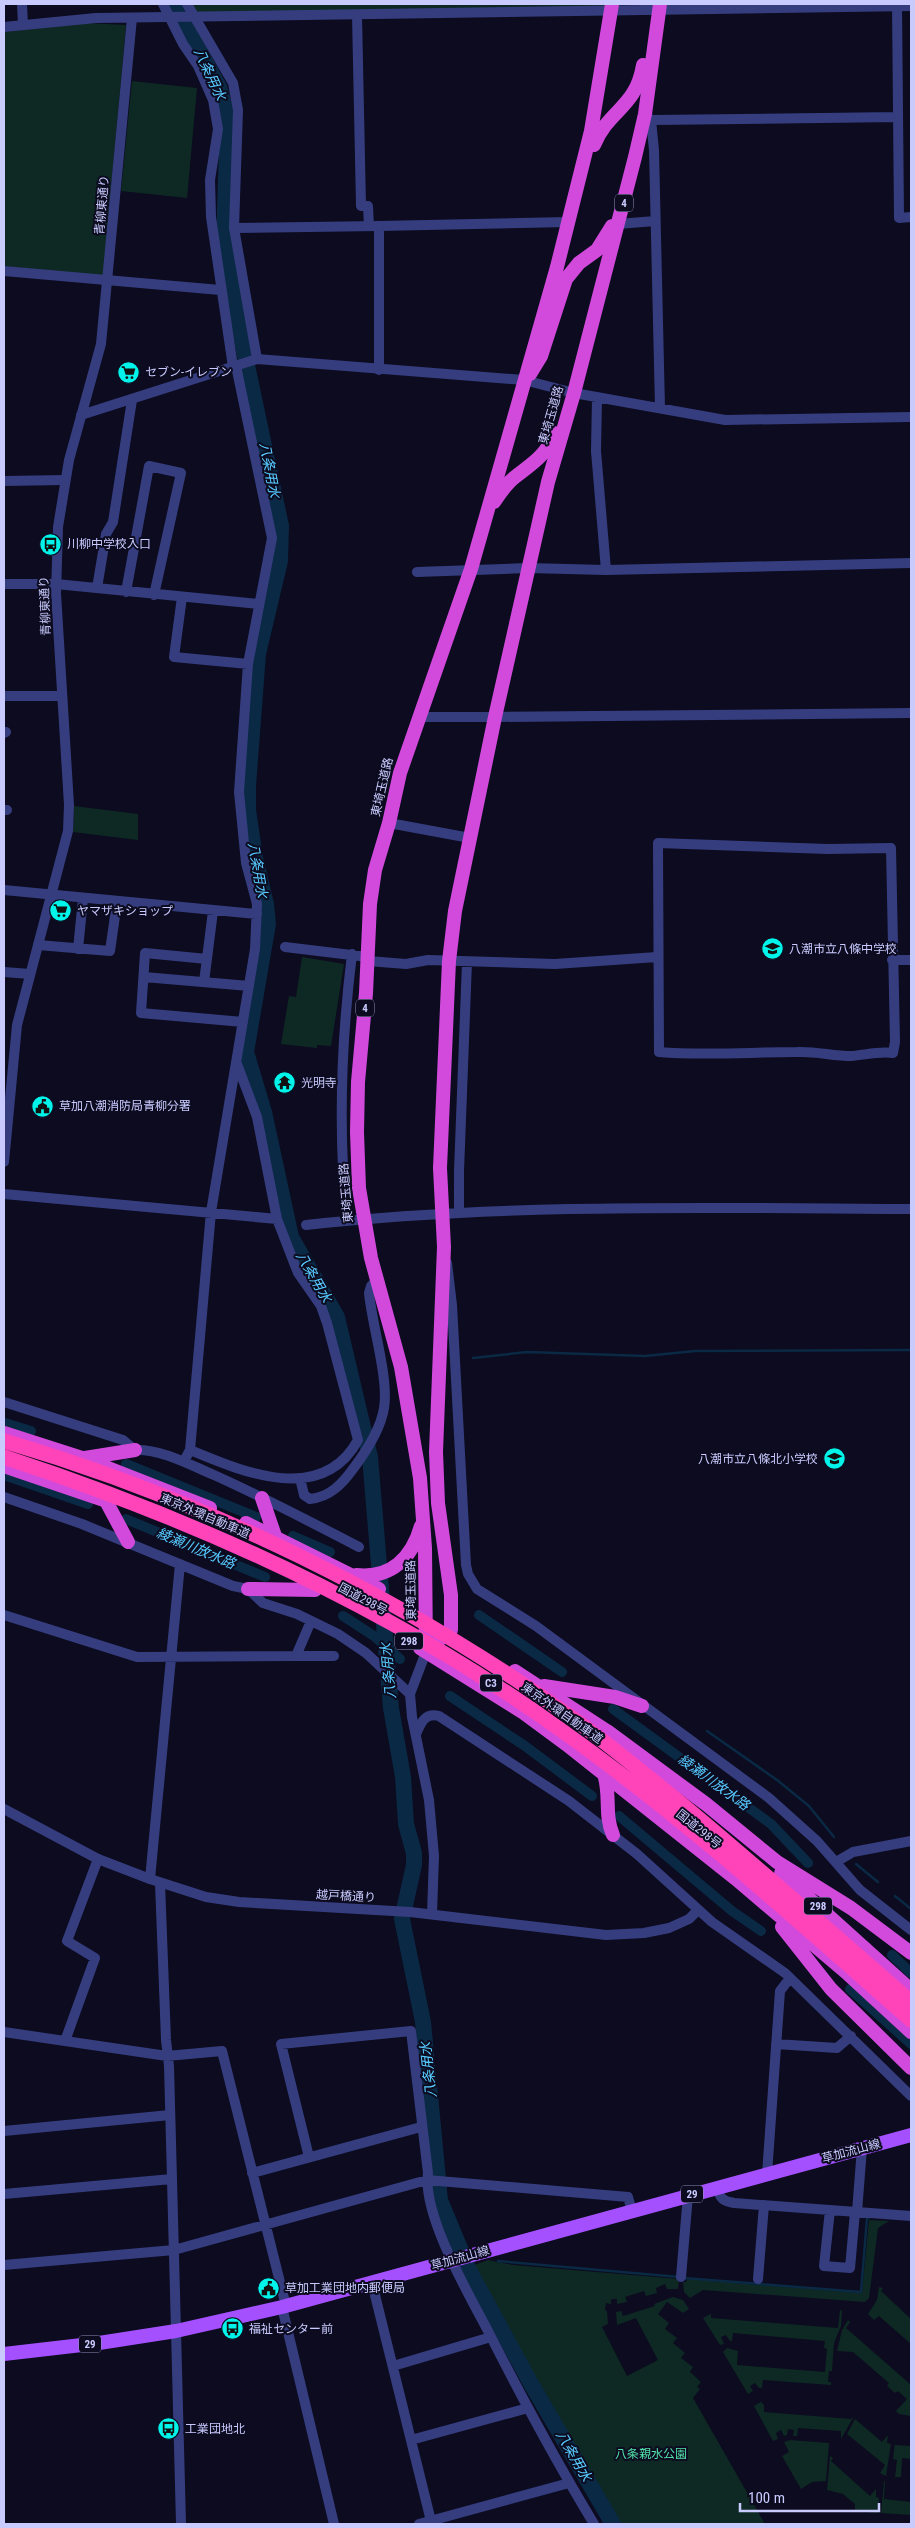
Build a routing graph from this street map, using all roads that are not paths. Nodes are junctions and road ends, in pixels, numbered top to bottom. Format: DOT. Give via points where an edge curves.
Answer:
graph roads {
  1 [pos="22,4"];
  2 [pos="163,4"];
  3 [pos="187,4"];
  4 [pos="896,5"];
  5 [pos="613,6"];
  6 [pos="911,6"];
  7 [pos="659,7"];
  8 [pos="358,15"];
  9 [pos="132,18"];
  10 [pos="171,18"];
  11 [pos="193,18"];
  12 [pos="23,25"];
  13 [pos="4,27"];
  14 [pos="898,116"];
  15 [pos="648,117"];
  16 [pos="578,182"];
  17 [pos="625,199"];
  18 [pos="911,218"];
  19 [pos="655,221"];
  20 [pos="568,222"];
  21 [pos="618,224"];
  22 [pos="374,226"];
  23 [pos="234,228"];
  24 [pos="4,271"];
  25 [pos="108,281"];
  26 [pos="220,290"];
  27 [pos="254,360"];
  28 [pos="234,366"];
  29 [pos="379,370"];
  30 [pos="524,380"];
  31 [pos="574,393"];
  32 [pos="597,398"];
  33 [pos="132,400"];
  34 [pos="660,408"];
  35 [pos="81,415"];
  36 [pos="911,417"];
  37 [pos="65,480"];
  38 [pos="4,481"];
  39 [pos="489,508"];
  40 [pos="911,563"];
  41 [pos="528,568"];
  42 [pos="472,569"];
  43 [pos="606,570"];
  44 [pos="417,572"];
  45 [pos="4,584"];
  46 [pos="56,584"];
  47 [pos="97,588"];
  48 [pos="126,592"];
  49 [pos="154,594"];
  50 [pos="182,597"];
  51 [pos="258,604"];
  52 [pos="248,664"];
  53 [pos="4,696"];
  54 [pos="62,696"];
  55 [pos="911,713"];
  56 [pos="418,717"];
  57 [pos="495,717"];
  58 [pos="389,823"];
  59 [pos="470,838"];
  60 [pos="4,890"];
  61 [pos="51,896"];
  62 [pos="83,899"];
  63 [pos="117,902"];
  64 [pos="213,911"];
  65 [pos="257,914"];
  66 [pos="38,945"];
  67 [pos="285,947"];
  68 [pos="78,948"];
  69 [pos="352,954"];
  70 [pos="657,957"];
  71 [pos="207,959"];
  72 [pos="368,959"];
  73 [pos="892,960"];
  74 [pos="911,960"];
  75 [pos="449,961"];
  76 [pos="467,962"];
  77 [pos="4,972"];
  78 [pos="30,974"];
  79 [pos="144,977"];
  80 [pos="204,982"];
  81 [pos="249,986"];
  82 [pos="243,1022"];
  83 [pos="236,1063"];
  84 [pos="4,1162"];
  85 [pos="4,1194"];
  86 [pos="911,1208"];
  87 [pos="210,1212"];
  88 [pos="442,1213"];
  89 [pos="459,1213"];
  90 [pos="277,1219"];
  91 [pos="363,1220"];
  92 [pos="347,1222"];
  93 [pos="306,1225"];
  94 [pos="444,1247"];
  95 [pos="377,1280"];
  96 [pos="4,1402"];
  97 [pos="4,1434"];
  98 [pos="4,1441"];
  99 [pos="135,1450"];
  100 [pos="190,1450"];
  101 [pos="4,1457"];
  102 [pos="85,1459"];
  103 [pos="184,1461"];
  104 [pos="4,1466"];
  105 [pos="300,1478"];
  106 [pos="4,1497"];
  107 [pos="262,1498"];
  108 [pos="106,1501"];
  109 [pos="424,1519"];
  110 [pos="275,1536"];
  111 [pos="128,1542"];
  112 [pos="358,1547"];
  113 [pos="180,1564"];
  114 [pos="352,1574"];
  115 [pos="248,1589"];
  116 [pos="315,1590"];
  117 [pos="4,1615"];
  118 [pos="427,1617"];
  119 [pos="311,1621"];
  120 [pos="451,1630"];
  121 [pos="426,1652"];
  122 [pos="170,1656"];
  123 [pos="296,1656"];
  124 [pos="334,1656"];
  125 [pos="534,1683"];
  126 [pos="410,1694"];
  127 [pos="642,1706"];
  128 [pos="416,1734"];
  129 [pos="604,1774"];
  130 [pos="4,1809"];
  131 [pos="726,1820"];
  132 [pos="613,1835"];
  133 [pos="911,1841"];
  134 [pos="98,1859"];
  135 [pos="836,1862"];
  136 [pos="155,1881"];
  137 [pos="764,1904"];
  138 [pos="698,1910"];
  139 [pos="432,1914"];
  140 [pos="911,1930"];
  141 [pos="911,1953"];
  142 [pos="790,1978"];
  143 [pos="911,1990"];
  144 [pos="911,2002"];
  145 [pos="911,2020"];
  146 [pos="4,2032"];
  147 [pos="911,2032"];
  148 [pos="851,2036"];
  149 [pos="65,2041"];
  150 [pos="776,2044"];
  151 [pos="167,2056"];
  152 [pos="911,2068"];
  153 [pos="911,2096"];
  154 [pos="170,2115"];
  155 [pos="421,2126"];
  156 [pos="4,2131"];
  157 [pos="910,2134"];
  158 [pos="862,2148"];
  159 [pos="309,2158"];
  160 [pos="252,2173"];
  161 [pos="767,2174"];
  162 [pos="172,2180"];
  163 [pos="427,2180"];
  164 [pos="717,2187"];
  165 [pos="4,2194"];
  166 [pos="688,2195"];
  167 [pos="764,2205"];
  168 [pos="830,2210"];
  169 [pos="632,2211"];
  170 [pos="856,2212"];
  171 [pos="911,2216"];
  172 [pos="266,2226"];
  173 [pos="174,2250"];
  174 [pos="451,2261"];
  175 [pos="4,2265"];
  176 [pos="681,2276"];
  177 [pos="758,2279"];
  178 [pos="372,2283"];
  179 [pos="284,2306"];
  180 [pos="176,2331"];
  181 [pos="491,2337"];
  182 [pos="4,2354"];
  183 [pos="393,2366"];
  184 [pos="528,2408"];
  185 [pos="411,2440"];
  186 [pos="569,2483"];
  187 [pos="431,2521"];
  188 [pos="181,2524"];
  189 [pos="334,2524"];
  190 [pos="419,2524"];
  191 [pos="594,2524"];
  1 -- 12 [label="street"];
  2 -- 10 [label="street"];
  3 -- 11 [label="street"];
  4 -- 6 [label="street"];
  4 -- 7 [label="street"];
  4 -- 14 [label="street"];
  5 -- 7 [label="street"];
  5 -- 8 [label="street"];
  5 -- 16 [label="highway, 東埼玉道路 / 4" via="593,122"];
  7 -- 15 [label="highway, 東埼玉道路 / 4"];
  7 -- 16 [label="highway, 4" via="648,33 635,93 599,132"];
  8 -- 11 [label="street"];
  8 -- 22 [label="street" via="361,206 368,206"];
  9 -- 10 [label="street"];
  9 -- 12 [label="street"];
  9 -- 25 [label="street, 青柳東通り"];
  10 -- 11 [label="street"];
  10 -- 26 [label="street" via="213,100 218,129 210,180 211,217"];
  11 -- 23 [label="street" via="233,83 238,110"];
  12 -- 13 [label="street"];
  14 -- 15 [label="street"];
  14 -- 18 [label="street" via="899,218"];
  15 -- 17 [label="highway, 東埼玉道路 / 4"];
  15 -- 19 [label="street"];
  16 -- 20 [label="highway, 東埼玉道路 / 4"];
  17 -- 21 [label="highway, 東埼玉道路 / 4"];
  17 -- 30 [label="highway, 4" via="603,243 566,279 542,356"];
  19 -- 21 [label="street"];
  19 -- 34 [label="street"];
  20 -- 22 [label="street"];
  20 -- 30 [label="highway, 東埼玉道路 / 4"];
  21 -- 31 [label="highway, 東埼玉道路 / 4"];
  22 -- 23 [label="street"];
  22 -- 29 [label="street"];
  23 -- 27 [label="street"];
  24 -- 25 [label="street"];
  25 -- 26 [label="street"];
  25 -- 35 [label="street, 青柳東通り" via="98,356"];
  26 -- 28 [label="street"];
  27 -- 28 [label="street"];
  27 -- 29 [label="street"];
  28 -- 33 [label="street"];
  28 -- 51 [label="street" via="272,538"];
  29 -- 30 [label="street"];
  30 -- 31 [label="street"];
  30 -- 39 [label="highway, 東埼玉道路 / 4"];
  31 -- 32 [label="street"];
  31 -- 39 [label="highway, 4" via="563,405 545,453 505,486"];
  31 -- 41 [label="highway, 東埼玉道路 / 4" via="548,482"];
  32 -- 34 [label="street"];
  32 -- 43 [label="street" via="596,451"];
  33 -- 35 [label="street"];
  33 -- 47 [label="street" via="113,522 106,534"];
  34 -- 36 [label="street" via="725,420"];
  35 -- 37 [label="street, 青柳東通り"];
  37 -- 38 [label="street"];
  37 -- 46 [label="street, 青柳東通り" via="58,527"];
  39 -- 42 [label="highway, 東埼玉道路 / 4"];
  40 -- 43 [label="street"];
  41 -- 42 [label="street"];
  41 -- 43 [label="street"];
  41 -- 57 [label="highway, 東埼玉道路 / 4"];
  42 -- 44 [label="street"];
  42 -- 56 [label="highway, 東埼玉道路 / 4"];
  45 -- 46 [label="street"];
  46 -- 47 [label="street"];
  46 -- 54 [label="street, 青柳東通り"];
  47 -- 48 [label="street"];
  48 -- 49 [label="street"];
  48 -- 49 [label="street" via="149,466 181,474"];
  49 -- 50 [label="street"];
  50 -- 51 [label="street"];
  50 -- 52 [label="street" via="174,657"];
  51 -- 52 [label="street"];
  52 -- 65 [label="street" via="239,806"];
  53 -- 54 [label="street"];
  54 -- 61 [label="street, 青柳東通り" via="69,819 66,844"];
  55 -- 57 [label="street"];
  56 -- 57 [label="street"];
  56 -- 58 [label="highway, 東埼玉道路 / 4" via="400,772"];
  57 -- 59 [label="highway, 東埼玉道路 / 4"];
  58 -- 59 [label="street"];
  58 -- 72 [label="highway, 東埼玉道路 / 4" via="375,870"];
  59 -- 75 [label="highway, 東埼玉道路 / 4" via="455,911"];
  60 -- 61 [label="street"];
  61 -- 62 [label="street"];
  61 -- 66 [label="street, 青柳東通り"];
  62 -- 63 [label="street"];
  62 -- 68 [label="street"];
  63 -- 64 [label="street"];
  63 -- 68 [label="street" via="110,951"];
  64 -- 65 [label="street"];
  64 -- 71 [label="street"];
  65 -- 81 [label="street" via="256,949"];
  66 -- 68 [label="street"];
  66 -- 78 [label="street, 青柳東通り"];
  67 -- 69 [label="street"];
  69 -- 72 [label="street"];
  69 -- 92 [label="street" via="342,1081 342,1164"];
  70 -- 73 [label="street" via="659,1052 709,1056 738,1052 850,1056 893,1054"];
  70 -- 73 [label="street" via="658,842 828,849 891,848"];
  70 -- 76 [label="street" via="555,964"];
  71 -- 79 [label="street" via="146,953"];
  71 -- 80 [label="street"];
  72 -- 75 [label="street" via="406,964 418,960"];
  72 -- 91 [label="highway, 東埼玉道路 / 4" via="356,1132"];
  73 -- 74 [label="street"];
  75 -- 76 [label="street"];
  75 -- 88 [label="highway, 東埼玉道路 / 4" via="440,1168"];
  76 -- 89 [label="street"];
  77 -- 78 [label="street"];
  78 -- 84 [label="street, 青柳東通り" via="17,1024"];
  79 -- 80 [label="street"];
  79 -- 82 [label="street" via="141,1013"];
  80 -- 81 [label="street"];
  81 -- 82 [label="street"];
  82 -- 83 [label="street"];
  83 -- 87 [label="street"];
  83 -- 90 [label="street" via="257,1117"];
  85 -- 87 [label="street"];
  86 -- 89 [label="street"];
  87 -- 90 [label="street"];
  87 -- 100 [label="street"];
  88 -- 89 [label="street"];
  88 -- 91 [label="street"];
  88 -- 94 [label="highway, 東埼玉道路 / 4"];
  90 -- 105 [label="street" via="298,1273 327,1323 358,1440 345,1460 334,1469"];
  91 -- 92 [label="street"];
  91 -- 95 [label="highway, 東埼玉道路 / 4"];
  92 -- 93 [label="street"];
  94 -- 120 [label="highway, 東埼玉道路 / 4" via="436,1460 438,1503 451,1595"];
  94 -- 127 [label="street" via="452,1296 468,1574 476,1588 536,1626"];
  95 -- 105 [label="street" via="369,1293 385,1394 382,1417 357,1464 336,1488 326,1495 310,1499 304,1494"];
  95 -- 109 [label="highway, 東埼玉道路 / 4" via="400,1367 414,1439"];
  96 -- 99 [label="street" via="123,1440"];
  97 -- 102 [label="highway, 国道298号 / 298"];
  98 -- 144 [label="highway, 東京外環自動車道 / C3, bridge" via="138,1487 259,1538 358,1586 470,1650 576,1721 637,1767"];
  99 -- 102 [label="highway"];
  99 -- 103 [label="street"];
  100 -- 103 [label="street"];
  100 -- 105 [label="street" via="251,1474"];
  101 -- 145 [label="highway, 東京外環自動車道 / C3, bridge" via="143,1506 252,1552 343,1596 473,1671 562,1730 668,1811"];
  102 -- 110 [label="highway, 国道298号 / 298" via="186,1497"];
  103 -- 107 [label="street"];
  104 -- 108 [label="highway, 国道298号 / 298"];
  106 -- 111 [label="street"];
  107 -- 110 [label="highway"];
  107 -- 112 [label="street"];
  108 -- 111 [label="highway"];
  108 -- 116 [label="highway, 国道298号 / 298" via="239,1554"];
  109 -- 114 [label="highway" via="417,1541 403,1561 381,1574"];
  109 -- 118 [label="highway, 東埼玉道路 / 4"];
  110 -- 114 [label="highway, 国道298号 / 298"];
  111 -- 113 [label="street"];
  113 -- 115 [label="street"];
  113 -- 122 [label="street"];
  114 -- 118 [label="highway, 国道298号 / 298"];
  115 -- 116 [label="highway"];
  115 -- 119 [label="street" via="263,1603"];
  116 -- 121 [label="highway, 国道298号 / 298"];
  117 -- 122 [label="street" via="137,1657"];
  118 -- 120 [label="highway, 国道298号 / 298"];
  118 -- 121 [label="highway, 東埼玉道路 / 4"];
  119 -- 123 [label="street"];
  119 -- 126 [label="street" via="366,1653"];
  120 -- 121 [label="highway"];
  120 -- 125 [label="highway, 国道298号 / 298"];
  121 -- 126 [label="street"];
  121 -- 129 [label="highway, 国道298号 / 298" via="524,1713"];
  122 -- 123 [label="street"];
  122 -- 136 [label="street"];
  123 -- 124 [label="street"];
  125 -- 127 [label="highway" via="555,1689 615,1696"];
  125 -- 131 [label="highway, 国道298号 / 298" via="607,1731"];
  126 -- 128 [label="street"];
  127 -- 135 [label="street" via="797,1820"];
  128 -- 132 [label="street" via="425,1718 432,1714 439,1716 547,1786"];
  128 -- 139 [label="street" via="432,1832"];
  129 -- 132 [label="highway" via="608,1786 607,1815"];
  129 -- 137 [label="highway, 国道298号 / 298"];
  130 -- 134 [label="street, 越戸橋通り"];
  131 -- 141 [label="highway, 国道298号 / 298" via="777,1862 888,1934"];
  131 -- 143 [label="highway, 国道298号 / 298"];
  132 -- 138 [label="street"];
  133 -- 135 [label="street" via="854,1852"];
  134 -- 136 [label="street, 越戸橋通り"];
  134 -- 149 [label="street" via="67,1941 95,1958"];
  135 -- 140 [label="street" via="860,1890"];
  136 -- 139 [label="street, 越戸橋通り" via="206,1897 240,1902"];
  136 -- 151 [label="street"];
  137 -- 147 [label="highway, 国道298号 / 298"];
  137 -- 152 [label="highway, 国道298号 / 298" via="831,1989"];
  138 -- 139 [label="street, 越戸橋通り" via="675,1926 606,1935"];
  138 -- 142 [label="street"];
  142 -- 148 [label="street"];
  142 -- 150 [label="street" via="780,1991"];
  146 -- 149 [label="street"];
  148 -- 150 [label="street" via="837,2048"];
  148 -- 153 [label="street"];
  149 -- 151 [label="street"];
  150 -- 161 [label="street"];
  151 -- 154 [label="street"];
  151 -- 160 [label="street" via="222,2052"];
  154 -- 156 [label="street"];
  154 -- 162 [label="street"];
  155 -- 159 [label="street"];
  155 -- 159 [label="street" via="411,2031 282,2044"];
  155 -- 163 [label="street"];
  157 -- 158 [label="main road, 草加流山線 / 29"];
  158 -- 161 [label="main road, 草加流山線 / 29"];
  158 -- 170 [label="street"];
  159 -- 160 [label="street"];
  160 -- 172 [label="street"];
  161 -- 164 [label="main road, 草加流山線 / 29"];
  162 -- 165 [label="street"];
  162 -- 173 [label="street"];
  163 -- 169 [label="street" via="628,2197"];
  163 -- 172 [label="street"];
  163 -- 174 [label="street" via="427,2192"];
  164 -- 166 [label="main road, 草加流山線 / 29"];
  164 -- 167 [label="street" via="724,2201"];
  166 -- 169 [label="main road, 草加流山線 / 29"];
  166 -- 176 [label="street"];
  167 -- 168 [label="street"];
  167 -- 177 [label="street"];
  168 -- 170 [label="street"];
  168 -- 170 [label="street" via="824,2266 850,2268"];
  169 -- 174 [label="main road, 草加流山線 / 29"];
  170 -- 171 [label="street"];
  172 -- 173 [label="street"];
  172 -- 179 [label="street"];
  173 -- 175 [label="street"];
  173 -- 180 [label="street"];
  174 -- 178 [label="main road, 草加流山線 / 29"];
  174 -- 181 [label="street"];
  178 -- 179 [label="main road, 草加流山線 / 29"];
  178 -- 183 [label="street"];
  179 -- 180 [label="main road, 草加流山線 / 29"];
  179 -- 189 [label="street"];
  180 -- 182 [label="main road, 草加流山線 / 29"];
  180 -- 188 [label="street"];
  181 -- 183 [label="street"];
  181 -- 184 [label="street"];
  183 -- 185 [label="street"];
  184 -- 185 [label="street"];
  184 -- 186 [label="street"];
  185 -- 187 [label="street"];
  186 -- 187 [label="street"];
  186 -- 191 [label="street"];
  187 -- 190 [label="street"];
}
